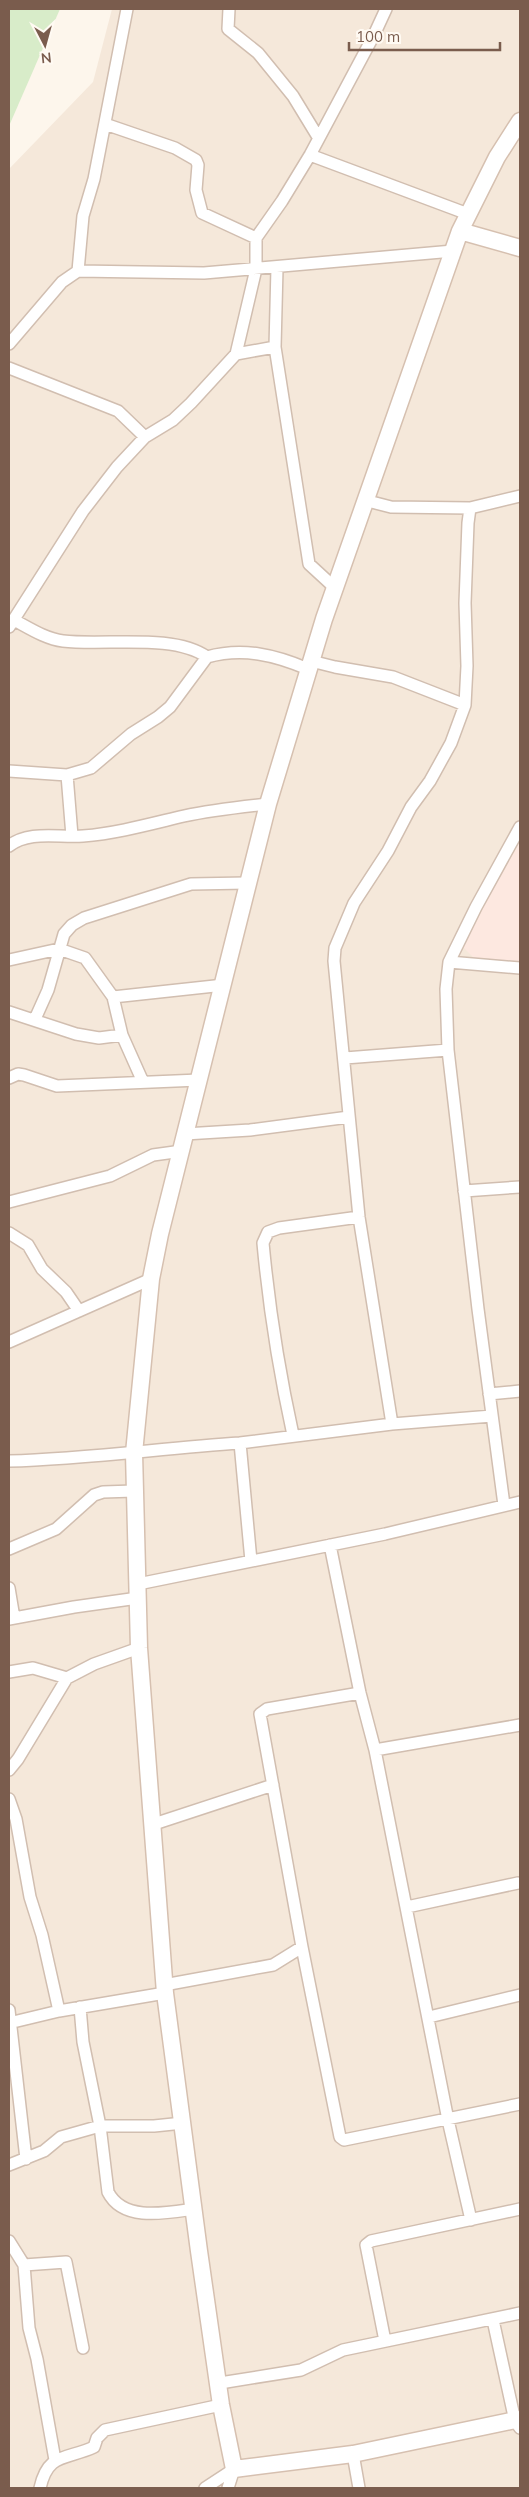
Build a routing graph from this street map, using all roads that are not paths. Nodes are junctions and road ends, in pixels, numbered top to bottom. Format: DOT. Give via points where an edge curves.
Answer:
graph roads {
  1 [pos="127,9"];
  2 [pos="229,9"];
  3 [pos="386,9"];
  4 [pos="520,121"];
  5 [pos="105,124"];
  6 [pos="318,137"];
  7 [pos="310,155"];
  8 [pos="468,214"];
  9 [pos="460,231"];
  10 [pos="256,238"];
  11 [pos="520,248"];
  12 [pos="453,251"];
  13 [pos="277,268"];
  14 [pos="256,269"];
  15 [pos="78,271"];
  16 [pos="9,344"];
  17 [pos="275,347"];
  18 [pos="236,354"];
  19 [pos="9,368"];
  20 [pos="145,437"];
  21 [pos="520,496"];
  22 [pos="364,500"];
  23 [pos="470,508"];
  24 [pos="334,588"];
  25 [pos="11,624"];
  26 [pos="207,657"];
  27 [pos="309,665"];
  28 [pos="465,705"];
  29 [pos="9,770"];
  30 [pos="67,775"];
  31 [pos="268,804"];
  32 [pos="520,826"];
  33 [pos="72,836"];
  34 [pos="9,846"];
  35 [pos="247,883"];
  36 [pos="59,950"];
  37 [pos="9,960"];
  38 [pos="449,962"];
  39 [pos="520,968"];
  40 [pos="224,985"];
  41 [pos="113,997"];
  42 [pos="9,1012"];
  43 [pos="36,1019"];
  44 [pos="122,1035"];
  45 [pos="448,1050"];
  46 [pos="345,1058"];
  47 [pos="9,1078"];
  48 [pos="200,1080"];
  49 [pos="143,1082"];
  50 [pos="349,1117"];
  51 [pos="185,1134"];
  52 [pos="182,1151"];
  53 [pos="520,1187"];
  54 [pos="464,1191"];
  55 [pos="9,1202"];
  56 [pos="360,1217"];
  57 [pos="9,1233"];
  58 [pos="151,1279"];
  59 [pos="79,1311"];
  60 [pos="9,1342"];
  61 [pos="520,1390"];
  62 [pos="489,1394"];
  63 [pos="492,1416"];
  64 [pos="392,1424"];
  65 [pos="293,1435"];
  66 [pos="240,1443"];
  67 [pos="134,1453"];
  68 [pos="9,1461"];
  69 [pos="134,1490"];
  70 [pos="520,1502"];
  71 [pos="504,1505"];
  72 [pos="330,1544"];
  73 [pos="9,1549"];
  74 [pos="251,1561"];
  75 [pos="9,1588"];
  76 [pos="138,1591"];
  77 [pos="12,1619"];
  78 [pos="139,1648"];
  79 [pos="9,1672"];
  80 [pos="66,1678"];
  81 [pos="360,1693"];
  82 [pos="520,1725"];
  83 [pos="375,1750"];
  84 [pos="9,1770"];
  85 [pos="274,1785"];
  86 [pos="9,1799"];
  87 [pos="151,1825"];
  88 [pos="518,1883"];
  89 [pos="407,1907"];
  90 [pos="302,1947"];
  91 [pos="164,1989"];
  92 [pos="520,1994"];
  93 [pos="80,2007"];
  94 [pos="9,2010"];
  95 [pos="60,2011"];
  96 [pos="429,2017"];
  97 [pos="10,2022"];
  98 [pos="520,2104"];
  99 [pos="448,2120"];
  100 [pos="183,2123"];
  101 [pos="100,2126"];
  102 [pos="26,2159"];
  103 [pos="9,2165"];
  104 [pos="194,2209"];
  105 [pos="520,2209"];
  106 [pos="471,2220"];
  107 [pos="9,2240"];
  108 [pos="24,2265"];
  109 [pos="520,2313"];
  110 [pos="493,2320"];
  111 [pos="386,2341"];
  112 [pos="82,2348"];
  113 [pos="220,2383"];
  114 [pos="222,2406"];
  115 [pos="518,2422"];
  116 [pos="352,2454"];
  117 [pos="55,2460"];
  118 [pos="234,2469"];
  119 [pos="40,2488"];
  120 [pos="205,2488"];
  121 [pos="228,2488"];
  122 [pos="359,2488"];
  1 -- 5 [label="street"];
  2 -- 6 [label="street" via="228,29 258,53 292,96"];
  3 -- 6 [label="street"];
  4 -- 8 [label="street" via="497,157"];
  5 -- 10 [label="street" via="175,148 196,160 196,190 202,213"];
  5 -- 15 [label="street" via="83,216"];
  6 -- 7 [label="street"];
  7 -- 8 [label="street"];
  7 -- 10 [label="street"];
  8 -- 9 [label="street"];
  9 -- 11 [label="street"];
  9 -- 12 [label="street"];
  10 -- 14 [label="street"];
  12 -- 13 [label="street"];
  12 -- 22 [label="street"];
  13 -- 14 [label="street"];
  13 -- 17 [label="street"];
  14 -- 15 [label="street" via="195,273"];
  14 -- 18 [label="street"];
  15 -- 16 [label="street" via="62,282"];
  17 -- 18 [label="street"];
  17 -- 24 [label="street" via="309,564"];
  18 -- 20 [label="street" via="179,415"];
  19 -- 20 [label="street" via="118,411"];
  20 -- 25 [label="street" via="83,511"];
  21 -- 23 [label="street"];
  22 -- 23 [label="street" via="391,507"];
  22 -- 24 [label="street"];
  23 -- 28 [label="street" via="465,602"];
  24 -- 27 [label="street"];
  25 -- 26 [label="street" via="61,641 163,643 192,648"];
  26 -- 27 [label="street" via="241,652"];
  26 -- 30 [label="street" via="158,717 131,734 91,768"];
  27 -- 28 [label="street" via="393,677"];
  27 -- 31 [label="street"];
  28 -- 46 [label="street" via="451,743 354,903 335,948"];
  29 -- 30 [label="street"];
  30 -- 33 [label="street"];
  31 -- 33 [label="street" via="224,809 117,832"];
  31 -- 35 [label="street"];
  32 -- 38 [label="street"];
  33 -- 34 [label="street" via="25,838"];
  35 -- 36 [label="street" via="191,884 84,918 64,934"];
  35 -- 40 [label="street"];
  36 -- 37 [label="street"];
  36 -- 41 [label="street" via="85,958"];
  36 -- 43 [label="street"];
  38 -- 39 [label="street"];
  38 -- 45 [label="street" via="446,989"];
  40 -- 41 [label="street"];
  40 -- 48 [label="street"];
  41 -- 44 [label="street"];
  42 -- 43 [label="street"];
  43 -- 44 [label="street" via="76,1034 99,1038"];
  44 -- 49 [label="street"];
  45 -- 46 [label="street"];
  45 -- 54 [label="street"];
  46 -- 50 [label="street"];
  47 -- 49 [label="street" via="24,1075 57,1086"];
  48 -- 49 [label="street"];
  48 -- 51 [label="street"];
  50 -- 51 [label="street" via="250,1130"];
  50 -- 56 [label="street"];
  51 -- 52 [label="street"];
  52 -- 55 [label="street" via="153,1155 110,1176"];
  52 -- 58 [label="street"];
  53 -- 54 [label="street"];
  54 -- 62 [label="street"];
  56 -- 64 [label="street"];
  56 -- 65 [label="street" via="279,1228 268,1232 263,1243 270,1317"];
  57 -- 59 [label="street" via="28,1245 42,1269 66,1292"];
  58 -- 59 [label="street"];
  58 -- 67 [label="street"];
  59 -- 60 [label="street"];
  61 -- 62 [label="street"];
  62 -- 63 [label="street"];
  63 -- 64 [label="street"];
  63 -- 71 [label="street"];
  64 -- 65 [label="street"];
  65 -- 66 [label="street"];
  66 -- 67 [label="street"];
  66 -- 74 [label="street"];
  67 -- 68 [label="street" via="69,1460"];
  67 -- 69 [label="street"];
  69 -- 73 [label="street" via="94,1495 56,1529"];
  69 -- 76 [label="street"];
  70 -- 71 [label="street"];
  71 -- 72 [label="street" via="431,1524"];
  72 -- 74 [label="street"];
  72 -- 81 [label="street"];
  74 -- 76 [label="street"];
  75 -- 77 [label="street"];
  76 -- 77 [label="street"];
  76 -- 78 [label="street"];
  78 -- 80 [label="street"];
  78 -- 87 [label="street"];
  79 -- 80 [label="street" via="33,1668"];
  80 -- 84 [label="street"];
  81 -- 83 [label="street"];
  81 -- 85 [label="street" via="262,1711 260,1718"];
  82 -- 83 [label="street"];
  83 -- 89 [label="street"];
  85 -- 87 [label="street"];
  85 -- 90 [label="street"];
  86 -- 95 [label="street" via="16,1818 30,1897"];
  87 -- 91 [label="street"];
  88 -- 89 [label="street"];
  89 -- 96 [label="street"];
  90 -- 91 [label="street" via="272,1965"];
  90 -- 99 [label="street" via="342,2139"];
  91 -- 93 [label="street"];
  91 -- 100 [label="street"];
  92 -- 96 [label="street"];
  93 -- 95 [label="street"];
  93 -- 101 [label="street" via="83,2042"];
  94 -- 97 [label="street"];
  95 -- 97 [label="street"];
  96 -- 99 [label="street"];
  97 -- 102 [label="street"];
  98 -- 99 [label="street"];
  99 -- 106 [label="street"];
  100 -- 101 [label="street"];
  100 -- 104 [label="street"];
  101 -- 102 [label="street" via="61,2137 44,2151"];
  101 -- 104 [label="street" via="108,2192 112,2200 142,2213"];
  102 -- 103 [label="street"];
  104 -- 113 [label="street"];
  105 -- 106 [label="street"];
  106 -- 111 [label="street" via="371,2241 366,2245"];
  107 -- 108 [label="street"];
  108 -- 112 [label="street" via="66,2262"];
  108 -- 117 [label="street" via="29,2328"];
  109 -- 110 [label="street"];
  110 -- 111 [label="street"];
  110 -- 115 [label="street"];
  111 -- 113 [label="street" via="342,2350 301,2370"];
  113 -- 114 [label="street"];
  114 -- 117 [label="street" via="112,2428 101,2433 94,2447"];
  114 -- 118 [label="street"];
  115 -- 116 [label="street"];
  116 -- 118 [label="street"];
  116 -- 122 [label="street"];
  117 -- 119 [label="street" via="46,2469"];
  118 -- 120 [label="street"];
  118 -- 121 [label="street"];
}
